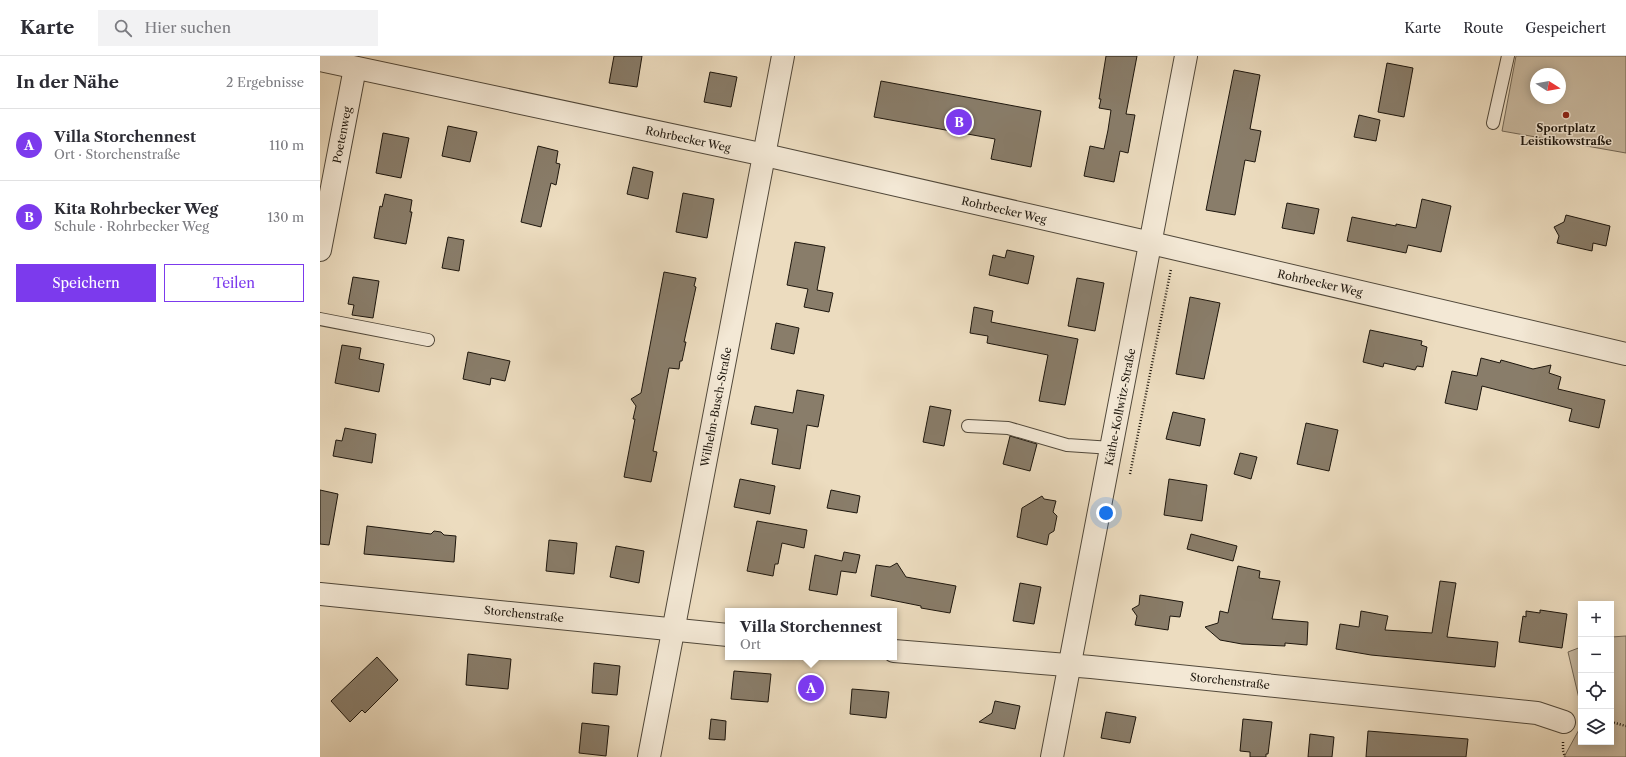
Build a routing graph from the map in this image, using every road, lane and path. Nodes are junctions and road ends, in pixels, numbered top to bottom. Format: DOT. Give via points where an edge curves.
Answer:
graph roads {
  1 [pos="783,56"];
  2 [pos="1186,56"];
  3 [pos="1508,56"];
  4 [pos="320,60"];
  5 [pos="382,65"];
  6 [pos="355,68"];
  7 [pos="1493,123"];
  8 [pos="765,155"];
  9 [pos="1151,243"];
  10 [pos="320,250"];
  11 [pos="320,319"];
  12 [pos="428,340"];
  13 [pos="1626,354"];
  14 [pos="968,426"];
  15 [pos="1112,448"];
  16 [pos="320,594"];
  17 [pos="672,628"];
  18 [pos="725,634"];
  19 [pos="897,652"];
  20 [pos="1070,665"];
  21 [pos="1564,722"];
  22 [pos="1614,723"];
  23 [pos="1626,726"];
  24 [pos="649,757"];
  25 [pos="1052,757"];
  1 -- 8 [label="street, Wilhelm-Busch-Straße"];
  2 -- 9 [label="street, Käthe-Kollwitz-Straße"];
  3 -- 7 [label="lane"];
  4 -- 6 [label="street, Rohrbecker Weg"];
  5 -- 6 [label="street, Rohrbecker Weg"];
  5 -- 8 [label="street, Rohrbecker Weg"];
  6 -- 10 [label="street, Poetenweg"];
  8 -- 9 [label="street, Rohrbecker Weg"];
  8 -- 17 [label="street, Wilhelm-Busch-Straße"];
  9 -- 13 [label="street, Rohrbecker Weg"];
  9 -- 15 [label="street, Käthe-Kollwitz-Straße"];
  11 -- 12 [label="lane"];
  14 -- 15 [label="lane" via="1008,428 1066,444"];
  15 -- 20 [label="street, Käthe-Kollwitz-Straße"];
  16 -- 17 [label="street, Storchenstraße"];
  17 -- 18 [label="street, Storchenstraße"];
  17 -- 24 [label="street, Wilhelm-Busch-Straße"];
  19 -- 20 [label="street, Storchenstraße"];
  20 -- 21 [label="street, Storchenstraße" via="1537,712"];
  20 -- 25 [label="street, Käthe-Kollwitz-Straße"];
  22 -- 23 [label="path"];
}
